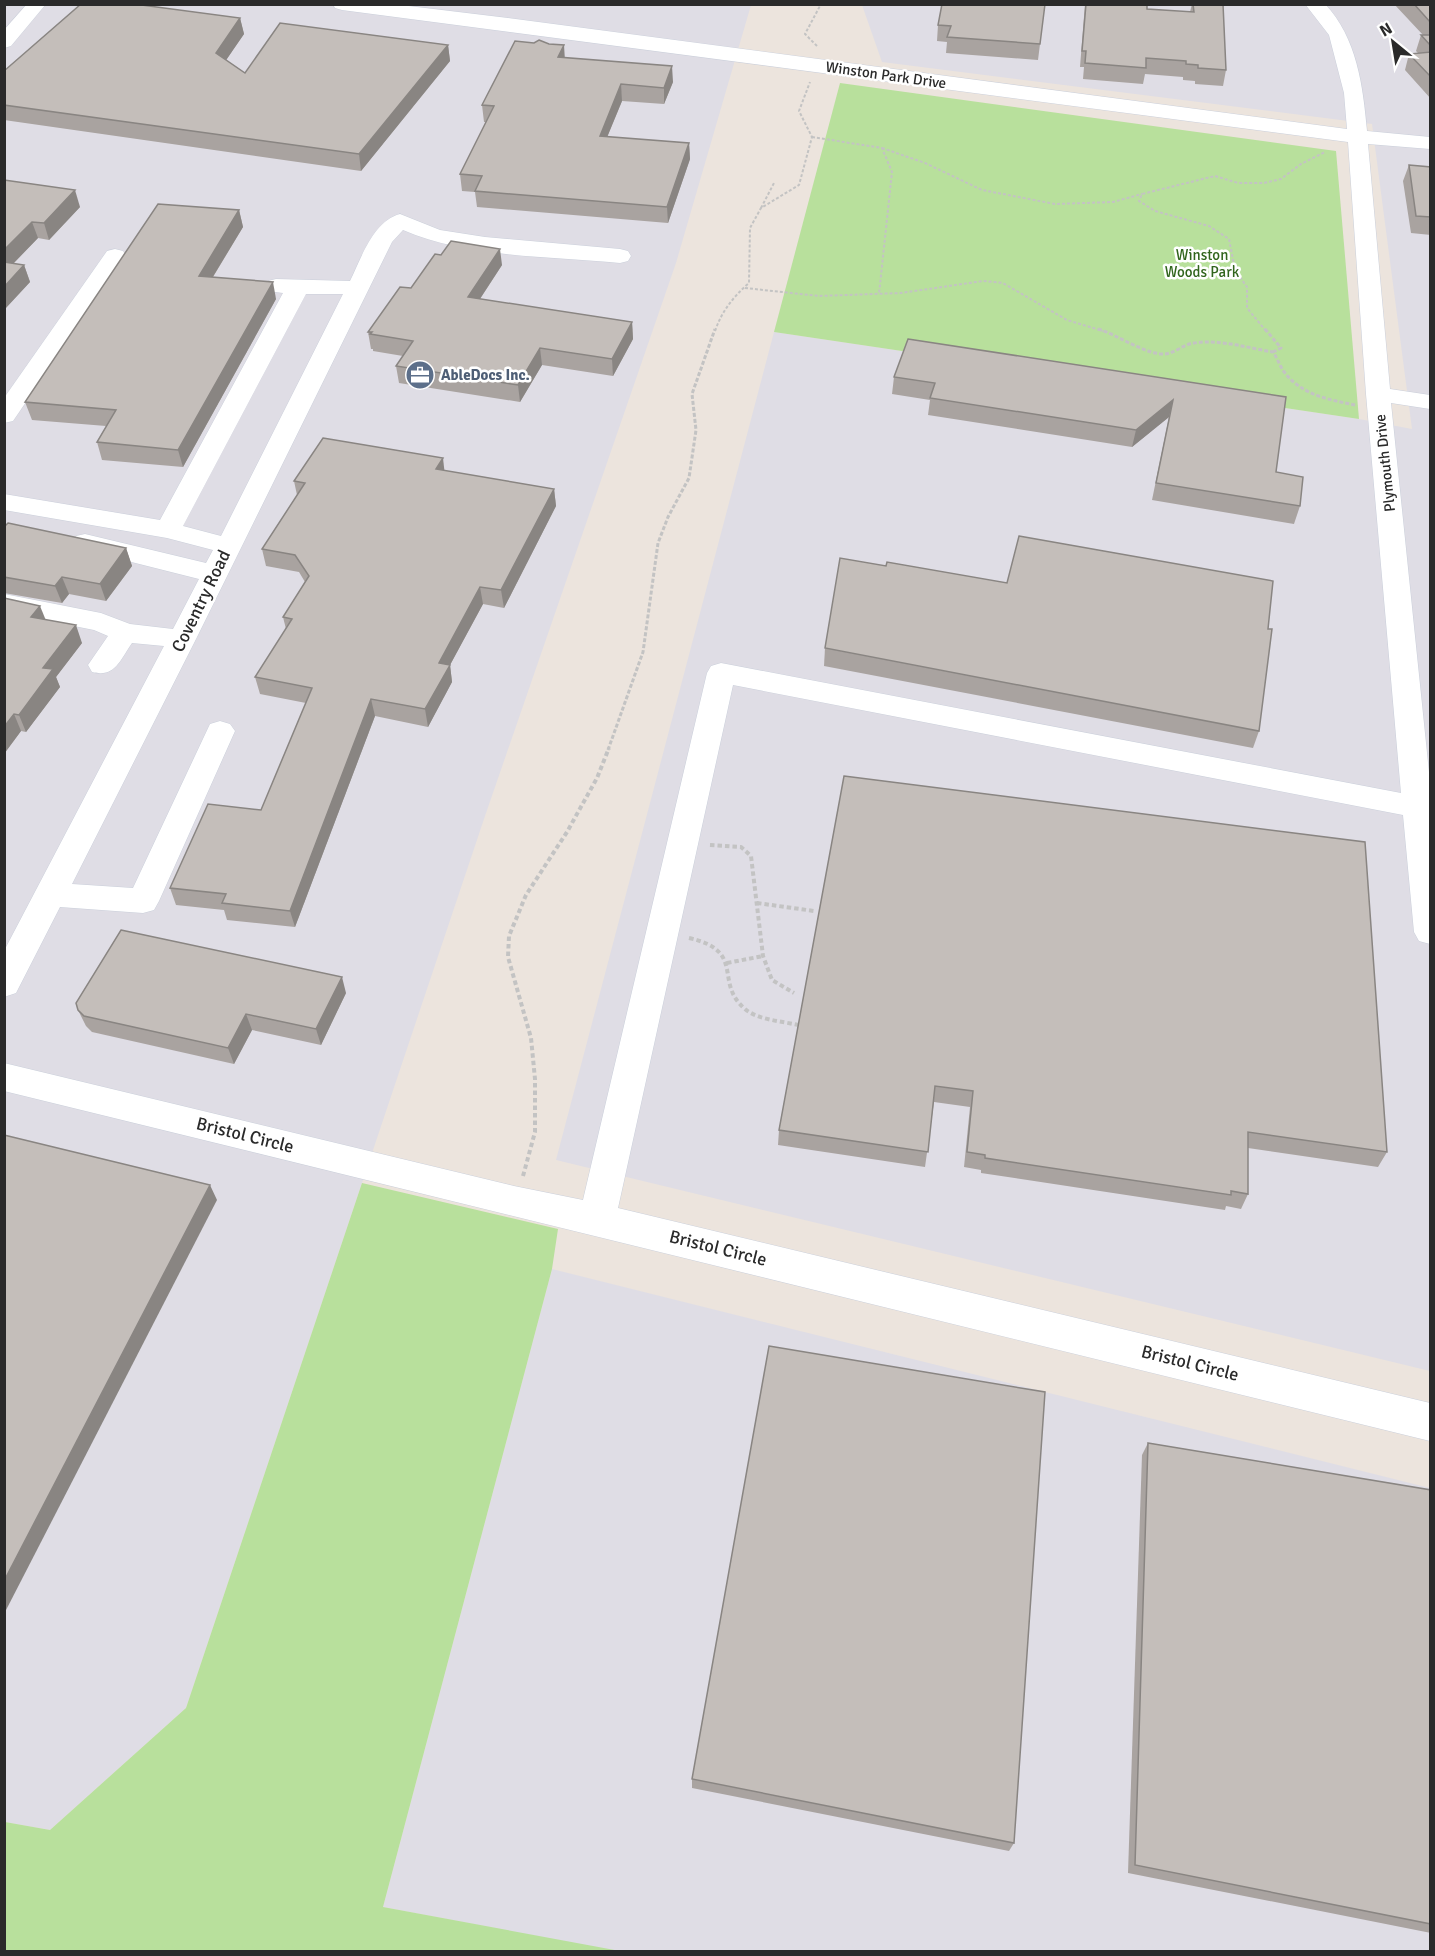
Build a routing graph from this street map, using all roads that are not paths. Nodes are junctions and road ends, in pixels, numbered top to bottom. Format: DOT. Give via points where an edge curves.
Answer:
graph roads {
  1 [pos="37,4"];
  2 [pos="342,4"];
  3 [pos="1314,4"];
  4 [pos="4,42"];
  5 [pos="1356,137"];
  6 [pos="1431,143"];
  7 [pos="116,256"];
  8 [pos="620,256"];
  9 [pos="263,285"];
  10 [pos="298,287"];
  11 [pos="358,288"];
  12 [pos="1379,401"];
  13 [pos="1431,402"];
  14 [pos="4,416"];
  15 [pos="4,502"];
  16 [pos="4,525"];
  17 [pos="168,530"];
  18 [pos="228,546"];
  19 [pos="214,574"];
  20 [pos="4,603"];
  21 [pos="125,633"];
  22 [pos="182,639"];
  23 [pos="102,665"];
  24 [pos="1418,688"];
  25 [pos="220,731"];
  26 [pos="1419,807"];
  27 [pos="50,894"];
  28 [pos="1431,932"];
  29 [pos="4,984"];
  30 [pos="4,1077"];
  31 [pos="597,1218"];
  32 [pos="1431,1422"];
  1 -- 4 [label="street"];
  2 -- 5 [label="street, Winston Park Drive"];
  3 -- 5 [label="street, Plymouth Drive" via="1338,35 1354,93"];
  5 -- 6 [label="street, Winston Park Drive"];
  5 -- 12 [label="street, Plymouth Drive"];
  7 -- 14 [label="street"];
  8 -- 11 [label="street, Coventry Road" via="485,244 435,236 400,221 382,239"];
  9 -- 10 [label="street"];
  10 -- 11 [label="street"];
  10 -- 17 [label="street"];
  11 -- 18 [label="street, Coventry Road"];
  12 -- 13 [label="street"];
  12 -- 24 [label="street, Plymouth Drive"];
  15 -- 17 [label="street"];
  16 -- 19 [label="street"];
  17 -- 18 [label="street"];
  18 -- 19 [label="street, Coventry Road"];
  19 -- 22 [label="street, Coventry Road"];
  20 -- 21 [label="street" via="101,622"];
  21 -- 22 [label="street"];
  21 -- 23 [label="street"];
  22 -- 27 [label="street, Coventry Road"];
  24 -- 26 [label="street, Plymouth Drive"];
  25 -- 27 [label="street" via="143,901"];
  26 -- 28 [label="street, Plymouth Drive"];
  26 -- 31 [label="street" via="721,673"];
  27 -- 29 [label="street, Coventry Road"];
  30 -- 31 [label="street, Bristol Circle" via="514,1202"];
  31 -- 32 [label="street, Bristol Circle"];
}
